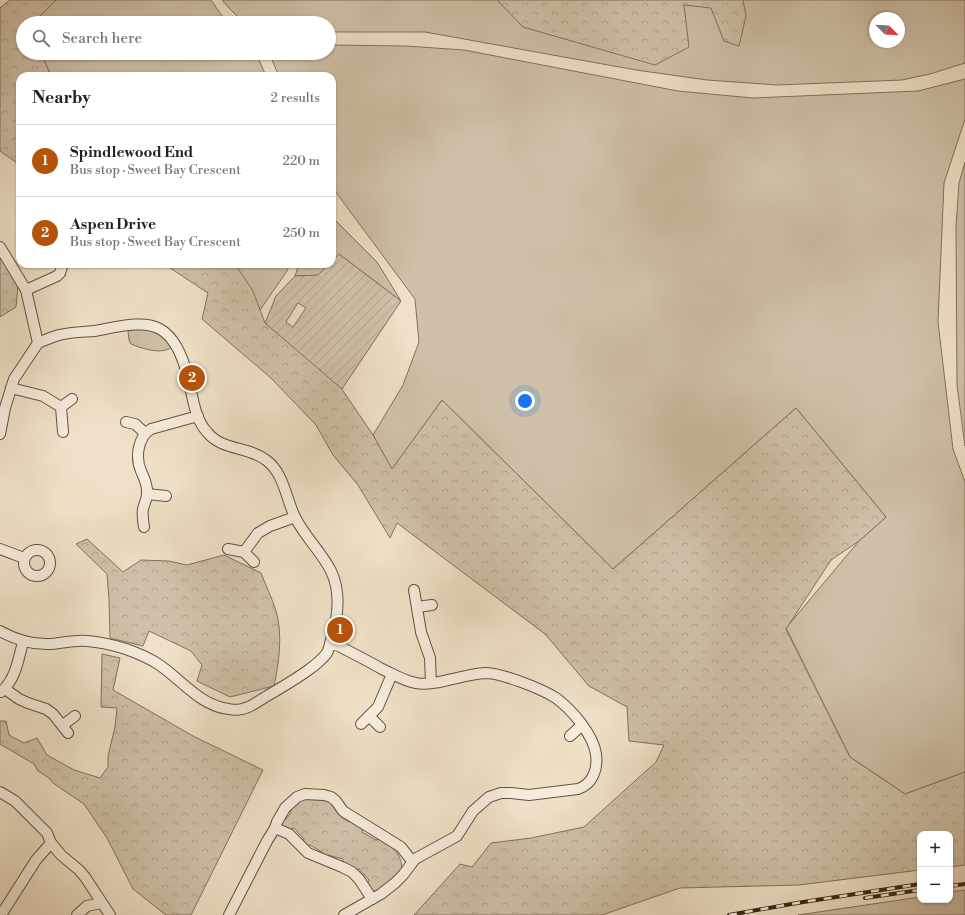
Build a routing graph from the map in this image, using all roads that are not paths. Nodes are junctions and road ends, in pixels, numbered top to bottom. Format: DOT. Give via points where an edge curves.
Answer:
graph roads {
  1 [pos="0,247"];
  2 [pos="62,268"];
  3 [pos="26,290"];
  4 [pos="38,343"];
  5 [pos="11,388"];
  6 [pos="72,399"];
  7 [pos="61,407"];
  8 [pos="198,416"];
  9 [pos="126,422"];
  10 [pos="63,432"];
  11 [pos="145,433"];
  12 [pos="0,434"];
  13 [pos="147,494"];
  14 [pos="166,496"];
  15 [pos="294,516"];
  16 [pos="144,527"];
  17 [pos="0,549"];
  18 [pos="228,549"];
  19 [pos="244,552"];
  20 [pos="24,558"];
  21 [pos="254,562"];
  22 [pos="414,590"];
  23 [pos="432,605"];
  24 [pos="417,607"];
  25 [pos="0,631"];
  26 [pos="23,642"];
  27 [pos="330,644"];
  28 [pos="392,674"];
  29 [pos="431,683"];
  30 [pos="3,691"];
  31 [pos="75,716"];
  32 [pos="369,716"];
  33 [pos="362,724"];
  34 [pos="380,727"];
  35 [pos="584,728"];
  36 [pos="570,736"];
  37 [pos="0,792"];
  38 [pos="275,828"];
  39 [pos="51,843"];
  40 [pos="412,861"];
  41 [pos="372,899"];
  42 [pos="101,903"];
  43 [pos="1,915"];
  44 [pos="77,915"];
  45 [pos="110,915"];
  46 [pos="229,915"];
  47 [pos="344,915"];
  1 -- 3 [label="street"];
  2 -- 3 [label="street" via="57,276"];
  3 -- 4 [label="street"];
  4 -- 5 [label="street"];
  4 -- 8 [label="street" via="61,334 126,325 152,325 161,329 177,348 188,376"];
  5 -- 7 [label="street" via="43,396"];
  5 -- 12 [label="street"];
  6 -- 7 [label="street"];
  7 -- 10 [label="street"];
  8 -- 11 [label="street"];
  8 -- 15 [label="street" via="204,430 216,440 268,460 276,471"];
  9 -- 11 [label="street" via="135,424"];
  11 -- 13 [label="street" via="139,447 138,460 147,484"];
  13 -- 14 [label="street"];
  13 -- 16 [label="street" via="143,511"];
  15 -- 19 [label="street" via="258,533"];
  15 -- 27 [label="street" via="330,570 334,581 338,609"];
  17 -- 20 [label="street"];
  18 -- 19 [label="street"];
  19 -- 21 [label="street"];
  22 -- 24 [label="street"];
  23 -- 24 [label="street"];
  24 -- 29 [label="street" via="430,658"];
  25 -- 26 [label="street"];
  26 -- 27 [label="street" via="49,644 88,641 118,647 158,663 213,704 240,710 305,673 327,653"];
  26 -- 30 [label="street" via="15,672"];
  27 -- 28 [label="street" via="339,646"];
  28 -- 29 [label="street" via="415,683"];
  28 -- 32 [label="street" via="378,707"];
  29 -- 35 [label="street" via="471,674 506,676 556,698"];
  30 -- 31 [label="street" via="46,709 65,729"];
  32 -- 33 [label="street"];
  32 -- 34 [label="street"];
  35 -- 36 [label="street"];
  35 -- 40 [label="street" via="594,746 596,769 584,787 544,794 498,793 489,797 473,811 457,836"];
  37 -- 39 [label="street" via="15,801 47,833"];
  38 -- 40 [label="street" via="285,808 297,797 305,794 331,797 343,811 401,847"];
  38 -- 41 [label="street" via="289,834 308,853 352,872"];
  38 -- 46 [label="street"];
  39 -- 42 [label="street" via="82,873"];
  39 -- 43 [label="street" via="36,860"];
  40 -- 41 [label="street" via="399,879"];
  41 -- 47 [label="street"];
  42 -- 44 [label="street" via="87,906"];
  42 -- 45 [label="street"];
}
